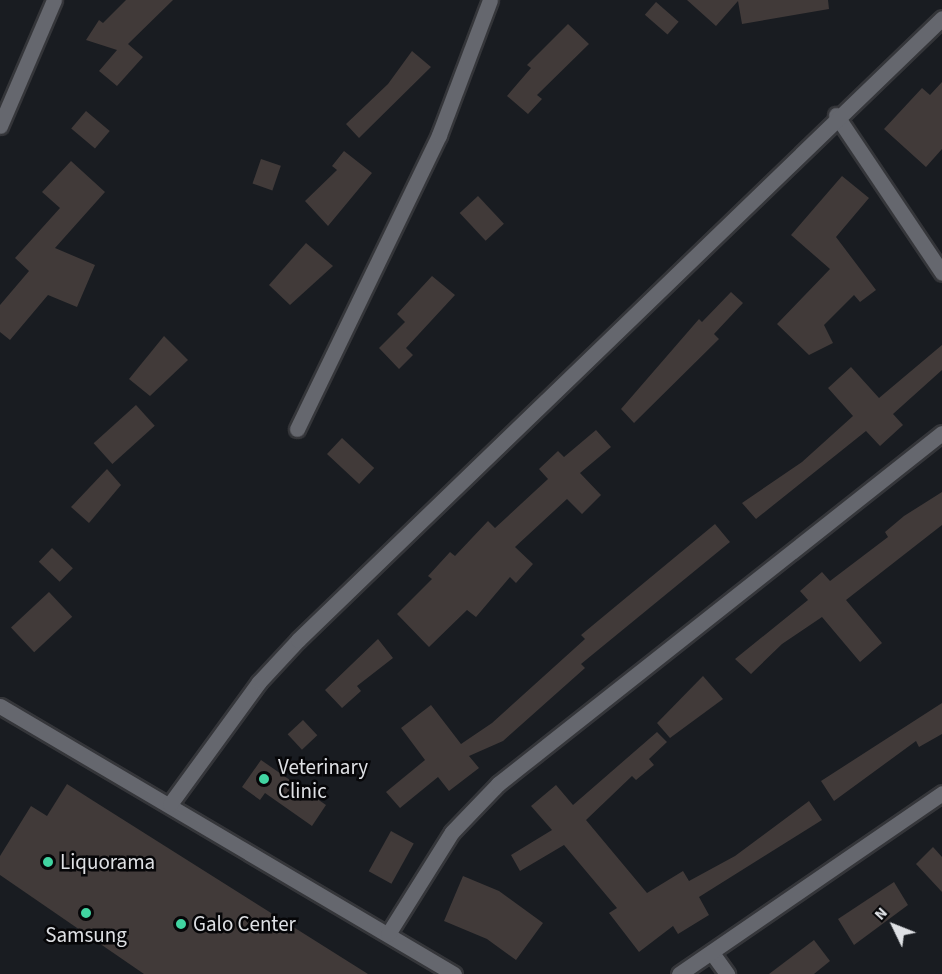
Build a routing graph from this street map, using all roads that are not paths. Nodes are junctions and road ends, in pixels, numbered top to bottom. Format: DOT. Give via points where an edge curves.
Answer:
graph roads {
  1 [pos="54,0"];
  2 [pos="490,0"];
  3 [pos="942,18"];
  4 [pos="836,115"];
  5 [pos="0,126"];
  6 [pos="942,273"];
  7 [pos="297,429"];
  8 [pos="942,433"];
  9 [pos="0,706"];
  10 [pos="942,793"];
  11 [pos="170,804"];
  12 [pos="388,934"];
  13 [pos="712,953"];
  14 [pos="454,974"];
  15 [pos="679,974"];
  16 [pos="727,974"];
  1 -- 5 [label="street"];
  2 -- 7 [label="street" via="439,135"];
  3 -- 4 [label="street"];
  4 -- 6 [label="street"];
  4 -- 11 [label="street" via="298,640 259,682"];
  8 -- 12 [label="street" via="498,784 452,832"];
  9 -- 11 [label="street"];
  10 -- 13 [label="street"];
  11 -- 12 [label="street"];
  12 -- 14 [label="street"];
  13 -- 15 [label="street"];
  13 -- 16 [label="street"];
}
